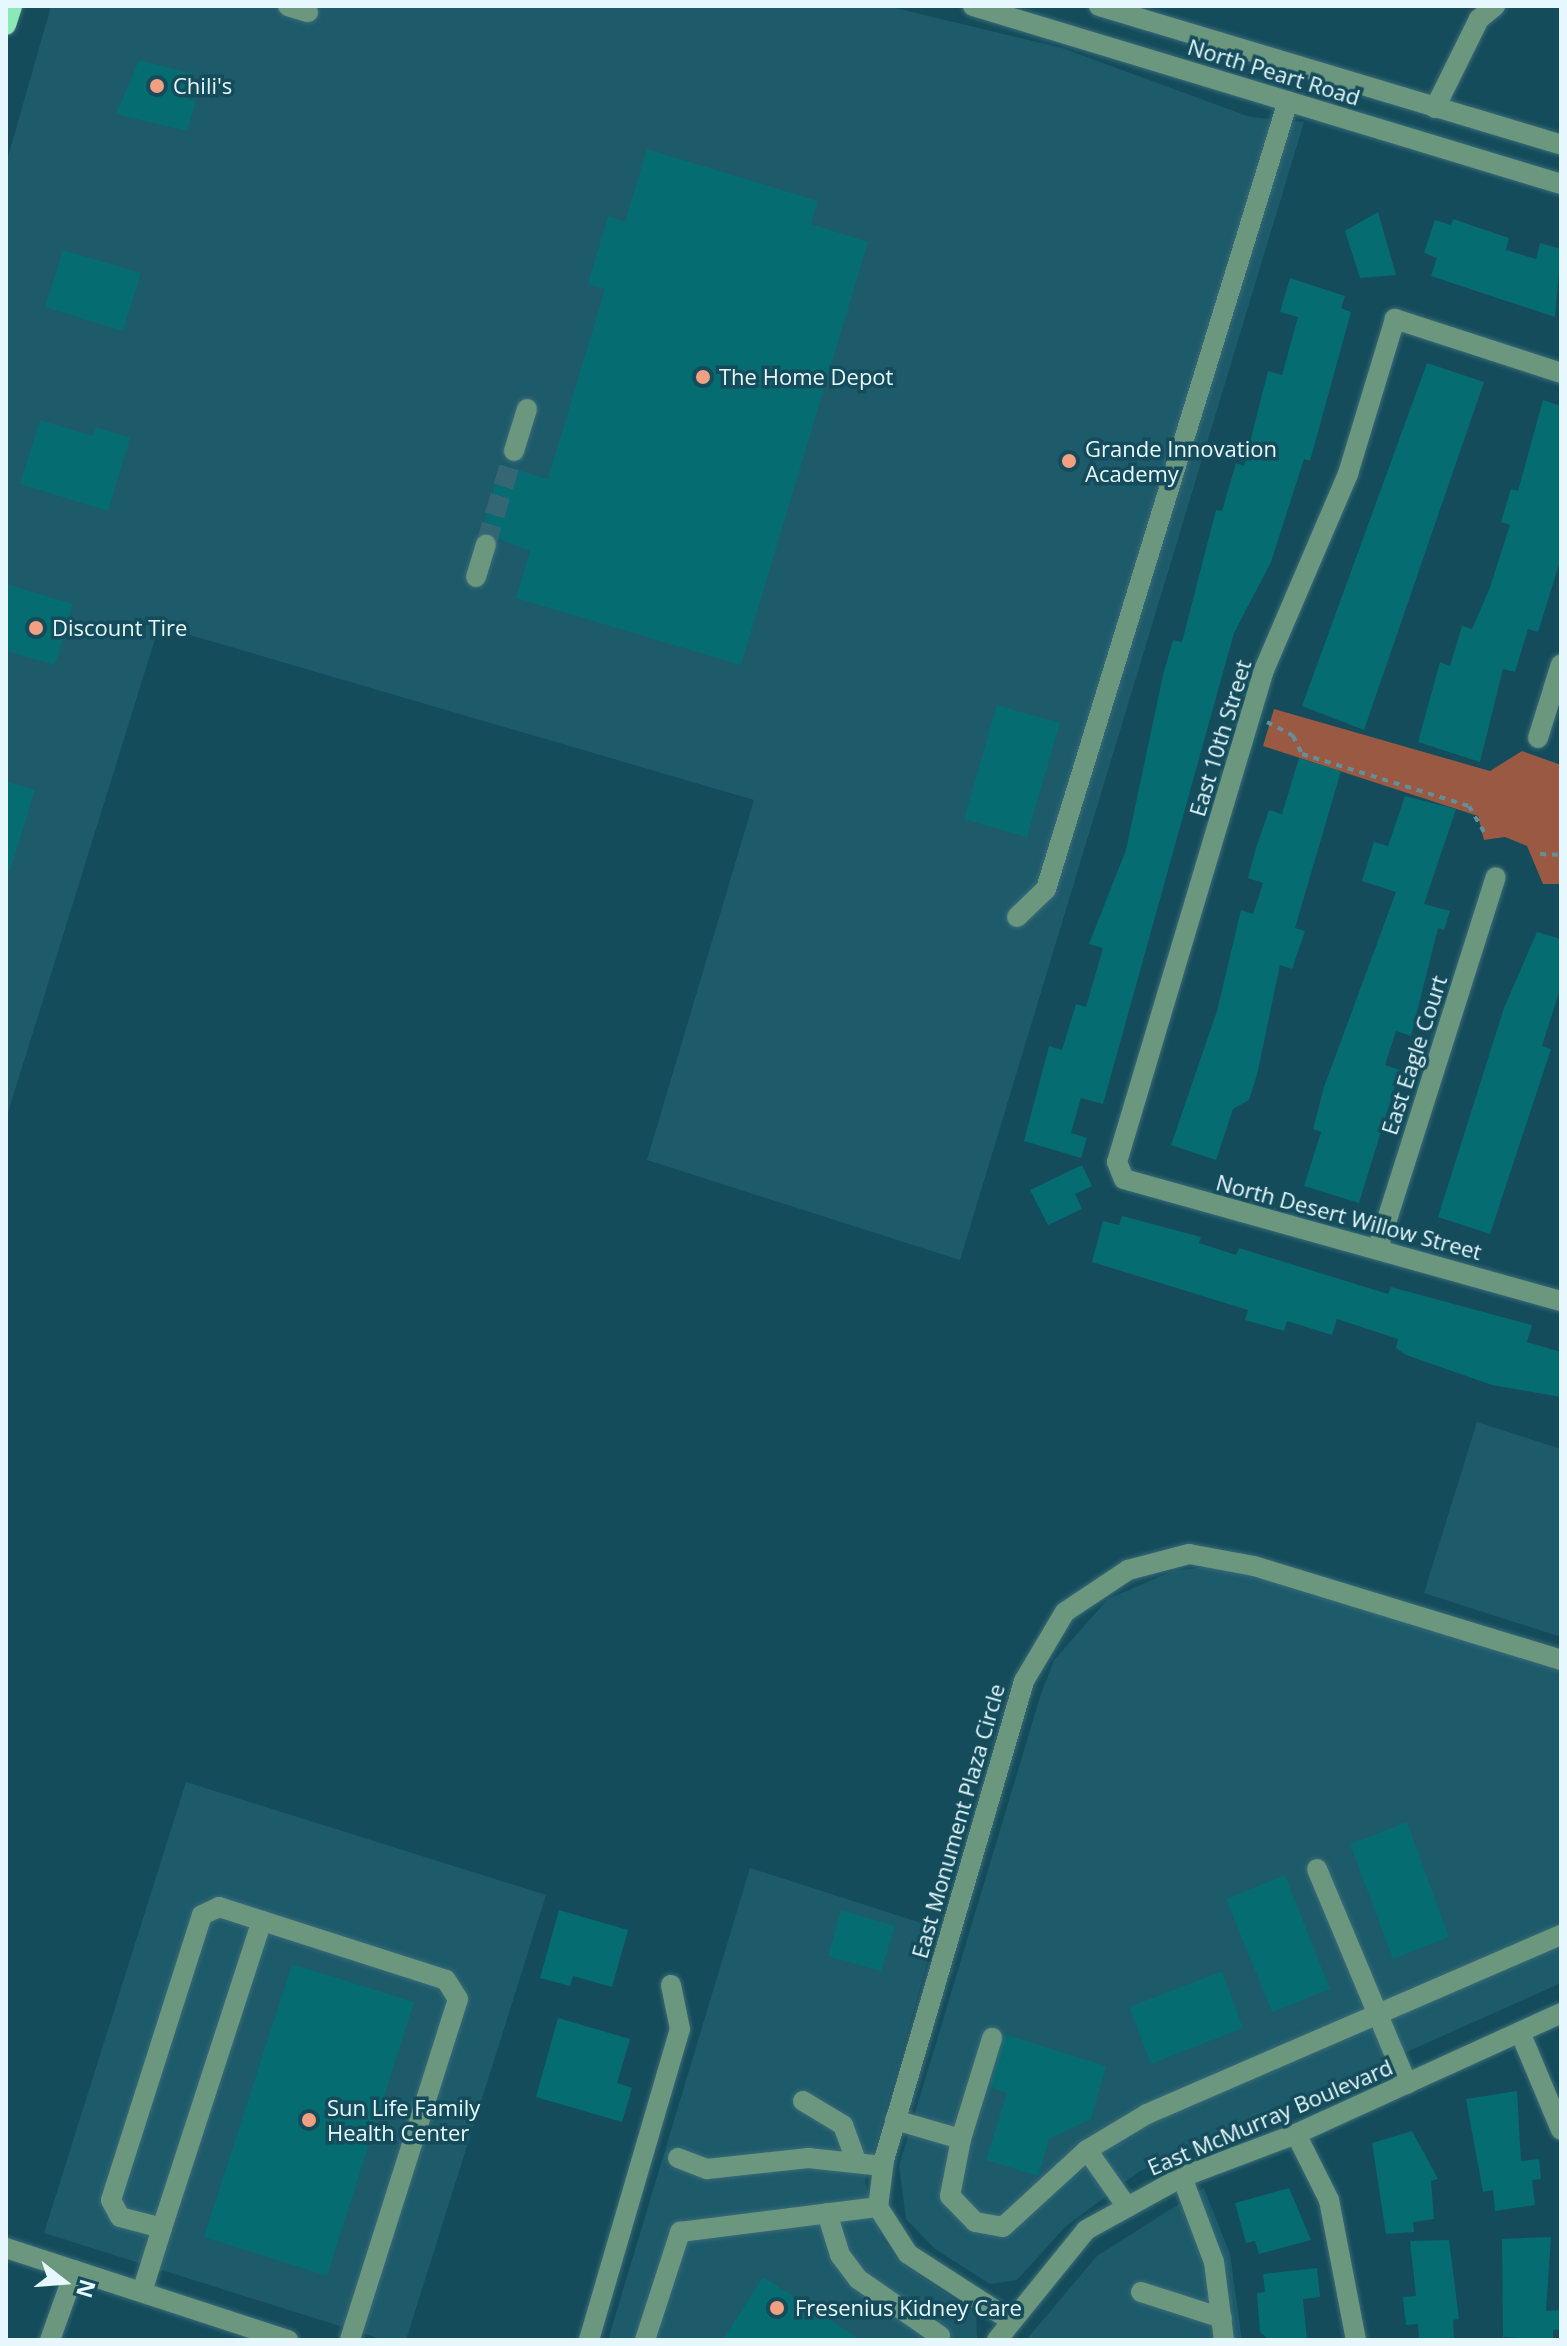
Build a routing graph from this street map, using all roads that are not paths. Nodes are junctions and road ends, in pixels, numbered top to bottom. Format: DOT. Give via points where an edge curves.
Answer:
graph roads {
  1 [pos="12,6"];
  2 [pos="288,6"];
  3 [pos="1099,6"];
  4 [pos="1495,6"];
  5 [pos="984,8"];
  6 [pos="308,12"];
  7 [pos="6,25"];
  8 [pos="1288,101"];
  9 [pos="1435,108"];
  10 [pos="1561,145"];
  11 [pos="1561,184"];
  12 [pos="1561,373"];
  13 [pos="527,409"];
  14 [pos="514,451"];
  15 [pos="486,544"];
  16 [pos="476,577"];
  17 [pos="1561,664"];
  18 [pos="1538,738"];
  19 [pos="1496,877"];
  20 [pos="1017,917"];
  21 [pos="1124,1179"];
  22 [pos="1378,1248"];
  23 [pos="1561,1301"];
  24 [pos="1561,1660"];
  25 [pos="1317,1869"];
  26 [pos="262,1921"];
  27 [pos="1561,1935"];
  28 [pos="671,1985"];
  29 [pos="1379,2013"];
  30 [pos="1561,2013"];
  31 [pos="1520,2032"];
  32 [pos="992,2038"];
  33 [pos="1407,2084"];
  34 [pos="803,2101"];
  35 [pos="895,2120"];
  36 [pos="1561,2130"];
  37 [pos="1296,2134"];
  38 [pos="961,2139"];
  39 [pos="1087,2150"];
  40 [pos="678,2158"];
  41 [pos="856,2161"];
  42 [pos="883,2166"];
  43 [pos="1182,2177"];
  44 [pos="878,2207"];
  45 [pos="1127,2207"];
  46 [pos="827,2213"];
  47 [pos="162,2228"];
  48 [pos="6,2248"];
  49 [pos="75,2270"];
  50 [pos="142,2292"];
  51 [pos="1141,2292"];
  52 [pos="1007,2318"];
  53 [pos="1222,2318"];
  54 [pos="940,2336"];
  55 [pos="50,2340"];
  56 [pos="288,2340"];
  57 [pos="350,2340"];
  58 [pos="589,2340"];
  59 [pos="645,2340"];
  60 [pos="997,2340"];
  61 [pos="1224,2340"];
  62 [pos="1356,2340"];
  1 -- 7 [label="main road"];
  2 -- 6 [label="street"];
  3 -- 9 [label="street, North Peart Road"];
  4 -- 9 [label="street" via="1479,19"];
  5 -- 8 [label="street, North Peart Road"];
  8 -- 11 [label="street, North Peart Road"];
  8 -- 20 [label="street" via="1046,889"];
  9 -- 10 [label="street, North Peart Road"];
  12 -- 21 [label="street, East 10th Street" via="1395,319 1348,474 1264,670 1117,1162"];
  13 -- 14 [label="street"];
  15 -- 16 [label="street"];
  17 -- 18 [label="street"];
  19 -- 22 [label="street, East Eagle Court"];
  21 -- 22 [label="street, North Desert Willow Street"];
  22 -- 23 [label="street, North Desert Willow Street"];
  24 -- 35 [label="street, East Monument Plaza Circle" via="1254,1566 1189,1554 1128,1570 1065,1612 1024,1681"];
  25 -- 29 [label="street"];
  26 -- 47 [label="street"];
  26 -- 47 [label="street" via="219,1907 202,1915 111,2200 120,2217"];
  26 -- 57 [label="street" via="446,1980 458,1999"];
  27 -- 29 [label="street"];
  28 -- 58 [label="street" via="680,2029"];
  29 -- 33 [label="street"];
  29 -- 39 [label="street" via="1147,2114"];
  30 -- 31 [label="street, East McMurray Boulevard"];
  31 -- 33 [label="street, East McMurray Boulevard"];
  31 -- 36 [label="street"];
  32 -- 38 [label="street"];
  33 -- 37 [label="street, East McMurray Boulevard"];
  34 -- 41 [label="street" via="843,2125"];
  35 -- 38 [label="street"];
  35 -- 42 [label="street, East Monument Plaza Circle"];
  37 -- 43 [label="street, East McMurray Boulevard"];
  37 -- 62 [label="street" via="1329,2200"];
  38 -- 39 [label="street" via="950,2196 988,2227 1003,2227"];
  39 -- 45 [label="street"];
  40 -- 41 [label="street" via="720,2169 808,2158"];
  41 -- 42 [label="street"];
  42 -- 44 [label="street, East Monument Plaza Circle"];
  43 -- 45 [label="street, East McMurray Boulevard"];
  43 -- 53 [label="street" via="1214,2262"];
  44 -- 46 [label="street"];
  44 -- 52 [label="street" via="908,2254"];
  45 -- 52 [label="street, East McMurray Boulevard" via="1086,2230"];
  46 -- 54 [label="street" via="840,2255 858,2279"];
  46 -- 59 [label="street" via="680,2232"];
  47 -- 50 [label="street"];
  48 -- 49 [label="street"];
  49 -- 50 [label="street"];
  49 -- 55 [label="street"];
  50 -- 56 [label="street"];
  51 -- 53 [label="street"];
  52 -- 60 [label="street, East McMurray Boulevard"];
  53 -- 61 [label="street"];
}
